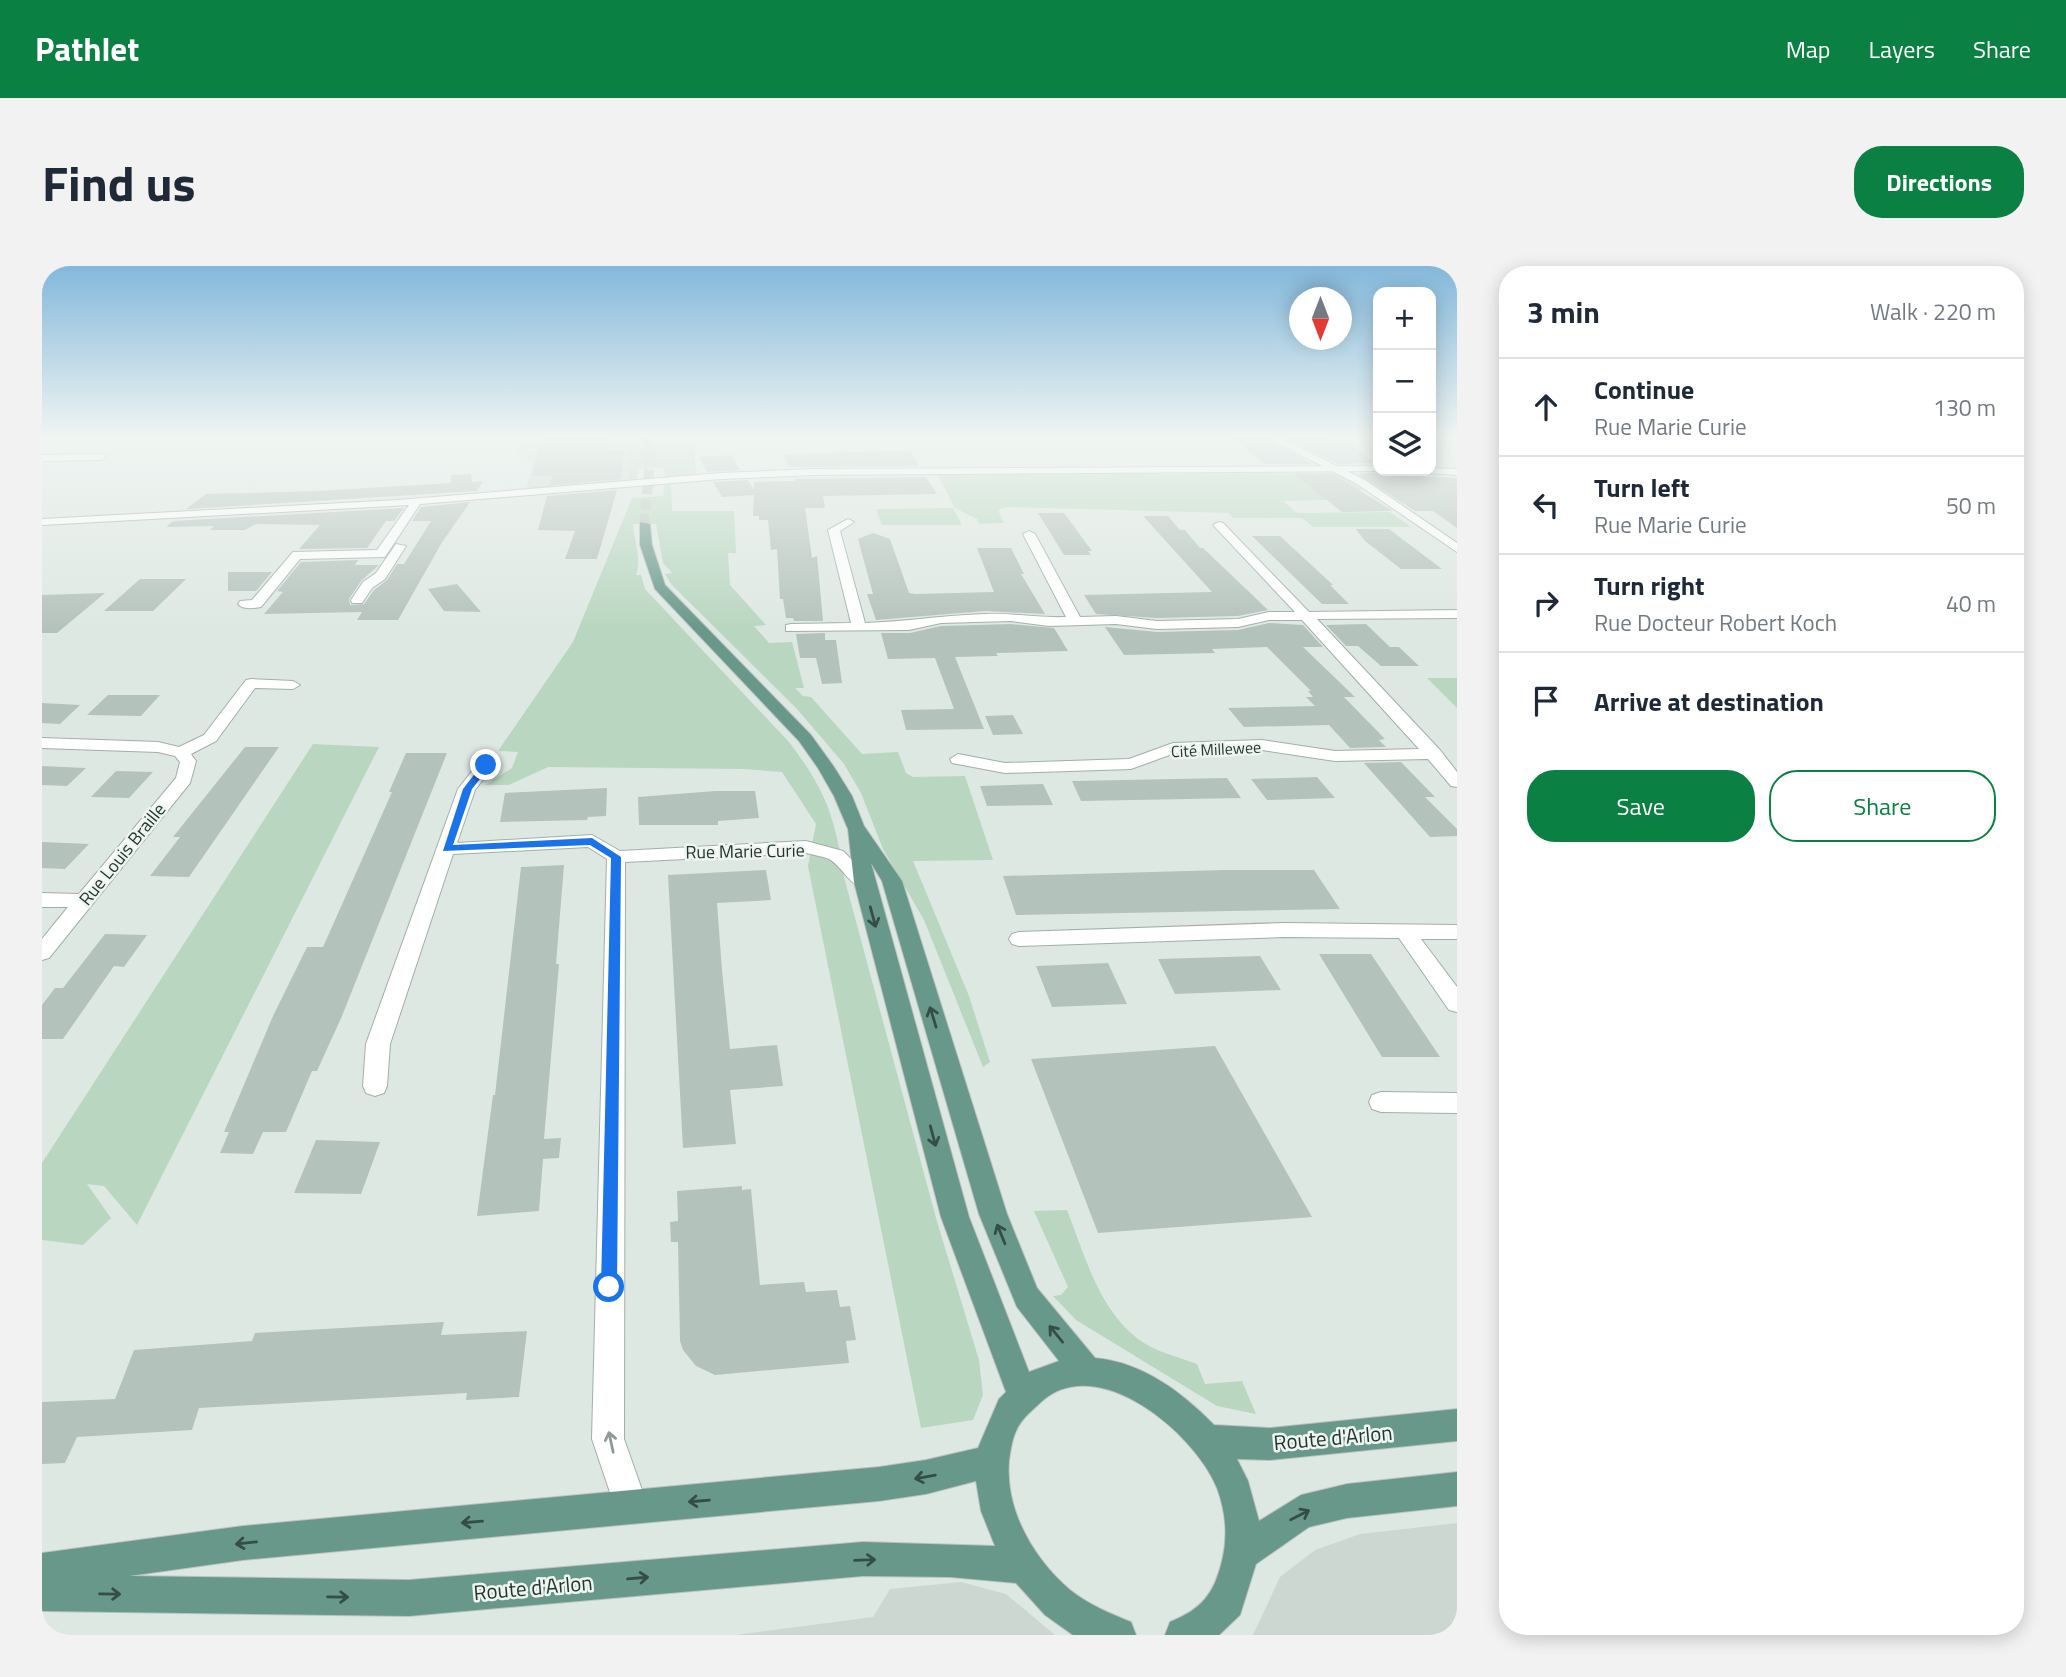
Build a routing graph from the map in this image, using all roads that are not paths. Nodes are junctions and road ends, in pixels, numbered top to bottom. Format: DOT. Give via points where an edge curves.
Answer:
graph roads {
  1 [pos="424,501"];
  2 [pos="1391,501"];
  3 [pos="42,522"];
  4 [pos="848,522"];
  5 [pos="644,524"];
  6 [pos="1219,525"];
  7 [pos="1029,534"];
  8 [pos="1457,548"];
  9 [pos="357,600"];
  10 [pos="245,604"];
  11 [pos="1457,614"];
  12 [pos="1306,616"];
  13 [pos="1075,621"];
  14 [pos="859,626"];
  15 [pos="791,628"];
  16 [pos="293,685"];
  17 [pos="42,743"];
  18 [pos="181,753"];
  19 [pos="1434,754"];
  20 [pos="958,760"];
  21 [pos="486,765"];
  22 [pos="1457,782"];
  23 [pos="855,826"];
  24 [pos="446,849"];
  25 [pos="616,857"];
  26 [pos="864,882"];
  27 [pos="42,900"];
  28 [pos="84,901"];
  29 [pos="1405,931"];
  30 [pos="1457,932"];
  31 [pos="1018,939"];
  32 [pos="42,953"];
  33 [pos="1454,996"];
  34 [pos="375,1086"];
  35 [pos="1381,1102"];
  36 [pos="1457,1103"];
  37 [pos="1086,1371"];
  38 [pos="1022,1394"];
  39 [pos="1457,1425"];
  40 [pos="1208,1441"];
  41 [pos="991,1461"];
  42 [pos="1457,1489"];
  43 [pos="631,1507"];
  44 [pos="1243,1553"];
  45 [pos="1023,1566"];
  46 [pos="42,1571"];
  47 [pos="42,1593"];
  48 [pos="1118,1635"];
  49 [pos="1183,1635"];
  1 -- 3 [label="street"];
  1 -- 9 [label="street" via="381,576 367,585"];
  1 -- 10 [label="street" via="381,554 297,555 256,604"];
  2 -- 8 [label="street"];
  4 -- 14 [label="street" via="834,530"];
  5 -- 23 [label="main road" via="659,586 805,738 843,796"];
  6 -- 12 [label="street"];
  7 -- 13 [label="street"];
  11 -- 12 [label="street"];
  12 -- 13 [label="street" via="1269,616 1225,624"];
  12 -- 19 [label="street"];
  13 -- 14 [label="street" via="988,617"];
  14 -- 15 [label="street"];
  16 -- 18 [label="street" via="251,683 210,738"];
  17 -- 18 [label="street" via="158,747"];
  18 -- 28 [label="street, Rue Louis Braille" via="188,761 184,779"];
  19 -- 20 [label="street, Cité Millewee" via="1335,756 1262,745 1173,748 1131,764 1005,768"];
  19 -- 22 [label="street"];
  21 -- 24 [label="street" via="467,789"];
  23 -- 26 [label="main road"];
  37 -- 23 [label="main road, one-way" via="1027,1297 993,1214 892,881"];
  24 -- 25 [label="street" via="592,841"];
  24 -- 34 [label="street" via="378,1044"];
  25 -- 26 [label="street, Rue Marie Curie" via="806,848 836,855"];
  43 -- 25 [label="street, one-way" via="608,1439"];
  26 -- 38 [label="main road, one-way" via="955,1217"];
  27 -- 28 [label="street"];
  28 -- 32 [label="street, Rue Louis Braille"];
  29 -- 30 [label="street"];
  29 -- 31 [label="street" via="1283,930"];
  29 -- 33 [label="street"];
  35 -- 36 [label="street"];
  37 -- 38 [label="main road" via="1051,1377"];
  37 -- 40 [label="main road" via="1118,1376 1151,1390 1182,1412"];
  38 -- 41 [label="main road" via="1001,1423"];
  39 -- 40 [label="main road, Route d'Arlon" via="1270,1444"];
  40 -- 44 [label="main road" via="1229,1476 1242,1514"];
  41 -- 43 [label="main road, one-way" via="879,1484"];
  41 -- 45 [label="main road" via="1004,1531"];
  44 -- 42 [label="main road, one-way" via="1301,1512 1347,1501"];
  43 -- 46 [label="main road, one-way" via="243,1543"];
  44 -- 49 [label="main road" via="1227,1603"];
  47 -- 45 [label="main road, Route d'Arlon, one-way" via="409,1598 863,1559"];
  45 -- 48 [label="main road" via="1058,1604 1100,1631"];
}
